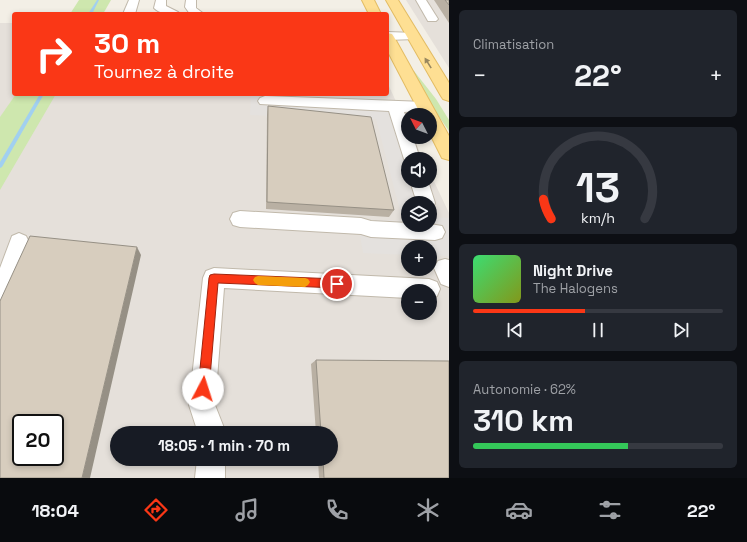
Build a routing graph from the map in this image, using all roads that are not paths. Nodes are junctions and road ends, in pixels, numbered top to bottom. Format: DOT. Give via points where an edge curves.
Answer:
graph roads {
  1 [pos="134,0"];
  2 [pos="161,0"];
  3 [pos="191,0"];
  4 [pos="368,0"];
  5 [pos="386,0"];
  6 [pos="392,0"];
  7 [pos="421,0"];
  8 [pos="130,12"];
  9 [pos="169,12"];
  10 [pos="194,12"];
  11 [pos="374,12"];
  12 [pos="432,19"];
  13 [pos="409,31"];
  14 [pos="389,36"];
  15 [pos="389,41"];
  16 [pos="449,96"];
  17 [pos="265,101"];
  18 [pos="395,107"];
  19 [pos="401,108"];
  20 [pos="425,108"];
  21 [pos="437,130"];
  22 [pos="410,152"];
  23 [pos="449,153"];
  24 [pos="240,219"];
  25 [pos="438,227"];
  26 [pos="19,242"];
  27 [pos="401,288"];
  28 [pos="0,290"];
  29 [pos="210,426"];
  30 [pos="211,466"];
  31 [pos="210,478"];
  1 -- 8 [label="lane"];
  2 -- 9 [label="lane" via="160,8"];
  3 -- 10 [label="lane" via="190,8"];
  4 -- 11 [label="main road"];
  5 -- 13 [label="main road"];
  6 -- 13 [label="main road"];
  7 -- 12 [label="lane"];
  13 -- 14 [label="lane"];
  16 -- 13 [label="main road, one-way"];
  15 -- 20 [label="main road"];
  17 -- 18 [label="lane"];
  18 -- 19 [label="lane"];
  18 -- 22 [label="lane"];
  21 -- 23 [label="main road"];
  24 -- 25 [label="lane" via="361,226 371,229"];
  26 -- 28 [label="lane" via="13,264"];
  27 -- 29 [label="lane" via="214,278 202,405"];
  30 -- 31 [label="lane"];
}
